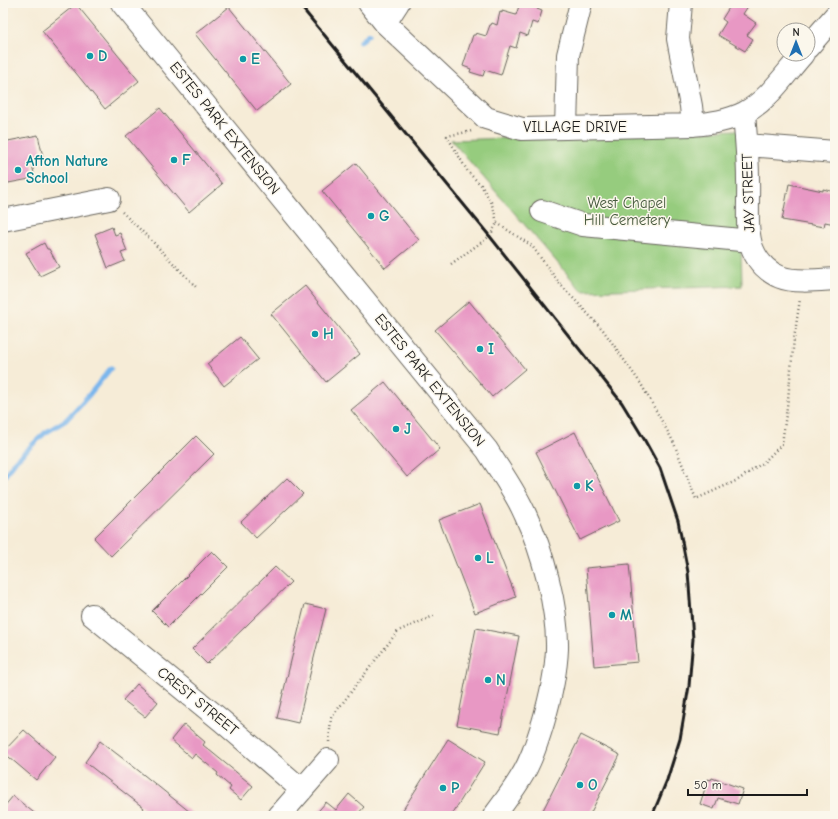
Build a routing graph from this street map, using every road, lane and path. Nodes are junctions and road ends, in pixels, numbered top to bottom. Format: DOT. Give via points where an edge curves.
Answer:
graph roads {
  1 [pos="122,3"];
  2 [pos="369,3"];
  3 [pos="398,3"];
  4 [pos="581,3"];
  5 [pos="681,3"];
  6 [pos="835,16"];
  7 [pos="385,23"];
  8 [pos="816,39"];
  9 [pos="795,62"];
  10 [pos="478,111"];
  11 [pos="744,114"];
  12 [pos="693,125"];
  13 [pos="566,128"];
  14 [pos="747,145"];
  15 [pos="835,152"];
  16 [pos="109,199"];
  17 [pos="542,211"];
  18 [pos="3,220"];
  19 [pos="497,223"];
  20 [pos="749,238"];
  21 [pos="451,264"];
  22 [pos="835,279"];
  23 [pos="803,280"];
  24 [pos="196,287"];
  25 [pos="92,615"];
  26 [pos="436,615"];
  27 [pos="328,760"];
  28 [pos="302,790"];
  29 [pos="279,816"];
  30 [pos="494,816"];
  1 -- 30 [label="street, ESTES PARK EXTENSION" via="486,450 508,482 525,515 539,551 555,617 557,649 554,682 536,747 521,779"];
  2 -- 7 [label="street, VILLAGE DRIVE"];
  3 -- 7 [label="street"];
  4 -- 13 [label="street" via="568,56"];
  5 -- 12 [label="street" via="678,39"];
  6 -- 8 [label="street"];
  7 -- 10 [label="street, VILLAGE DRIVE"];
  9 -- 11 [label="street, VILLAGE DRIVE" via="758,105"];
  10 -- 13 [label="street, VILLAGE DRIVE" via="486,118 522,129"];
  10 -- 19 [label="path" via="472,131 447,136 468,172 491,202"];
  11 -- 12 [label="street, VILLAGE DRIVE"];
  11 -- 14 [label="street, JAY STREET"];
  12 -- 13 [label="street, VILLAGE DRIVE"];
  14 -- 15 [label="street"];
  14 -- 20 [label="street, JAY STREET"];
  16 -- 18 [label="street"];
  16 -- 24 [label="path"];
  17 -- 20 [label="street" via="583,225 741,240"];
  19 -- 21 [label="path" via="490,236"];
  19 -- 23 [label="path" via="532,246 560,284 603,330 641,384 673,441 696,499 738,480 764,462 782,444"];
  20 -- 23 [label="street, JAY STREET" via="760,262 771,272 782,278"];
  22 -- 23 [label="street, JAY STREET"];
  25 -- 28 [label="street, CREST STREET"];
  26 -- 27 [label="path" via="398,631 331,718"];
  27 -- 28 [label="street"];
  28 -- 29 [label="street"];
}
